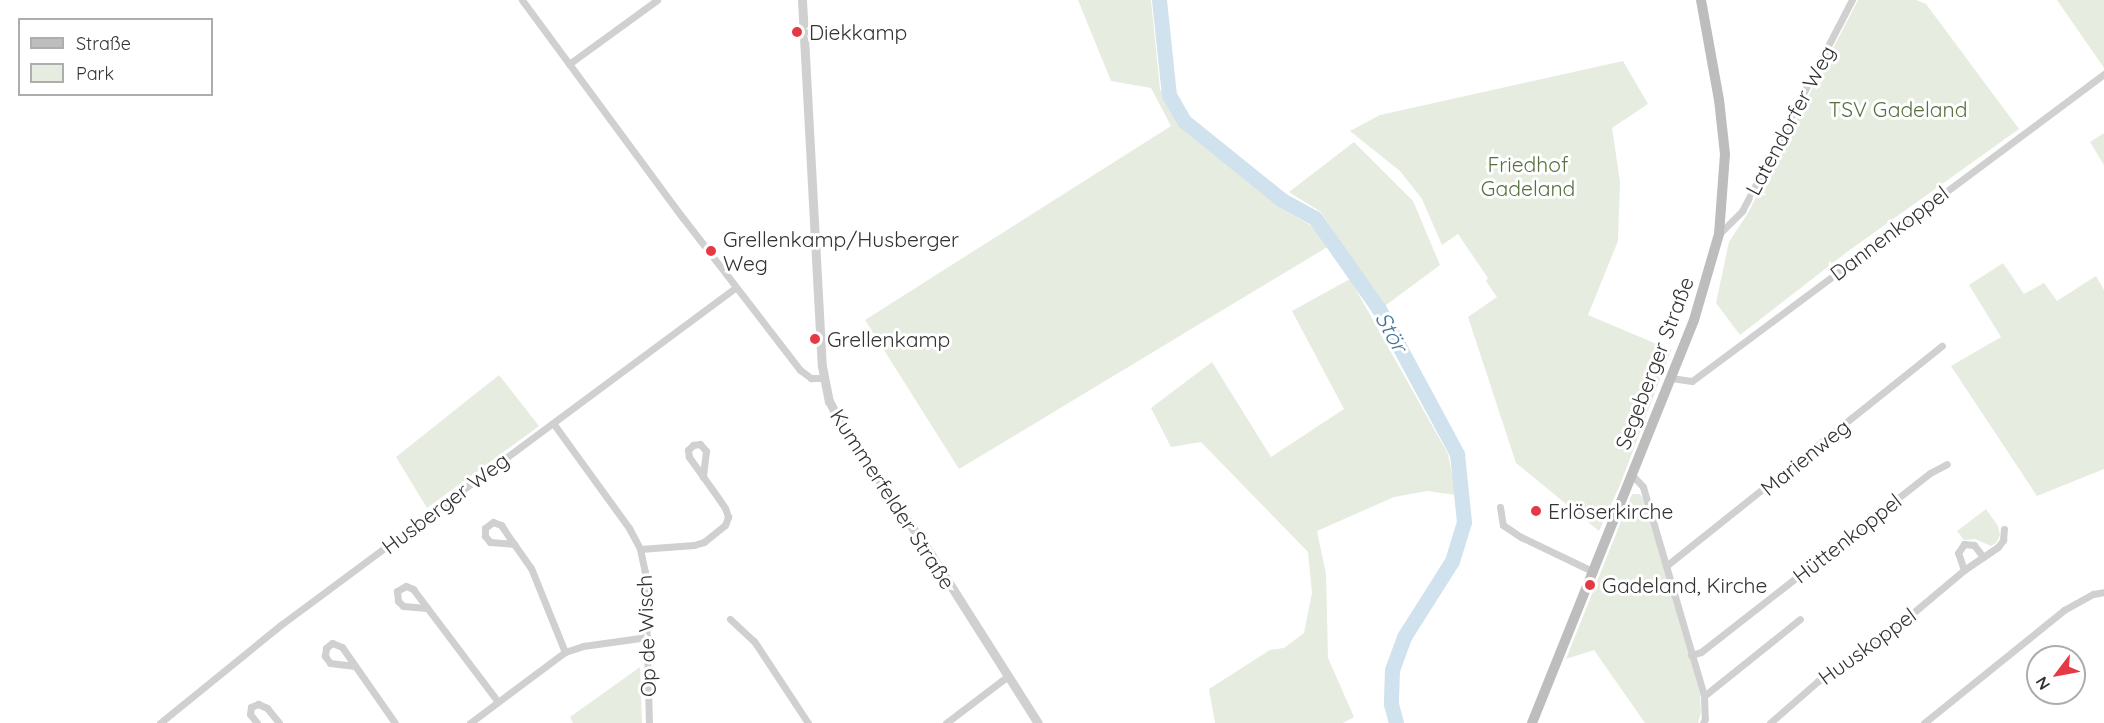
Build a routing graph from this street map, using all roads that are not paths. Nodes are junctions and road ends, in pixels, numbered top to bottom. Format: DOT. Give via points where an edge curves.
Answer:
graph roads {
  1 [pos="522,0"];
  2 [pos="657,0"];
  3 [pos="802,0"];
  4 [pos="1701,0"];
  5 [pos="1852,0"];
  6 [pos="569,64"];
  7 [pos="2104,74"];
  8 [pos="1719,234"];
  9 [pos="735,288"];
  10 [pos="1942,346"];
  11 [pos="824,378"];
  12 [pos="1671,378"];
  13 [pos="552,423"];
  14 [pos="1947,464"];
  15 [pos="1632,475"];
  16 [pos="703,477"];
  17 [pos="1500,507"];
  18 [pos="2004,529"];
  19 [pos="514,544"];
  20 [pos="640,549"];
  21 [pos="1983,556"];
  22 [pos="1666,566"];
  23 [pos="1964,570"];
  24 [pos="1594,572"];
  25 [pos="2104,592"];
  26 [pos="427,608"];
  27 [pos="730,619"];
  28 [pos="1800,619"];
  29 [pos="647,637"];
  30 [pos="565,652"];
  31 [pos="1691,655"];
  32 [pos="355,666"];
  33 [pos="1008,676"];
  34 [pos="1704,696"];
  35 [pos="498,702"];
  36 [pos="160,723"];
  37 [pos="257,723"];
  38 [pos="279,723"];
  39 [pos="395,723"];
  40 [pos="470,723"];
  41 [pos="649,723"];
  42 [pos="808,723"];
  43 [pos="946,723"];
  44 [pos="1038,723"];
  45 [pos="1532,723"];
  46 [pos="1703,723"];
  47 [pos="1770,723"];
  48 [pos="1923,723"];
  1 -- 6 [label="street"];
  2 -- 6 [label="street"];
  3 -- 11 [label="street, Kummerfelder Straße"];
  4 -- 8 [label="main road, Segeberger Straße" via="1725,154"];
  5 -- 8 [label="street, Latendorfer Weg" via="1742,211"];
  6 -- 9 [label="street"];
  7 -- 12 [label="street, Dannenkoppel" via="1692,381"];
  8 -- 12 [label="main road, Segeberger Straße" via="1705,287"];
  9 -- 11 [label="street" via="800,370 811,378"];
  9 -- 13 [label="street, Husberger Weg"];
  10 -- 22 [label="street, Marienweg"];
  11 -- 33 [label="street, Kummerfelder Straße" via="836,417 930,553"];
  12 -- 15 [label="main road, Segeberger Straße"];
  13 -- 20 [label="street, Op de Wisch" via="629,528"];
  13 -- 36 [label="street, Husberger Weg" via="273,631"];
  14 -- 31 [label="street, Hüttenkoppel" via="1930,473 1701,652"];
  15 -- 22 [label="street" via="1643,487"];
  15 -- 24 [label="main road, Segeberger Straße"];
  16 -- 20 [label="street, Op de Wisch" via="725,508 725,525 694,545"];
  17 -- 24 [label="street" via="1503,525"];
  18 -- 21 [label="street, Huuskoppel" via="1998,547"];
  19 -- 30 [label="street" via="539,583"];
  20 -- 29 [label="street, Op de Wisch" via="645,572"];
  21 -- 23 [label="street, Huuskoppel"];
  21 -- 23 [label="street" via="1974,545 1964,544 1958,553"];
  22 -- 31 [label="street"];
  23 -- 47 [label="street, Huuskoppel" via="1889,633 1818,681"];
  24 -- 45 [label="main road, Segeberger Straße"];
  25 -- 48 [label="street" via="2064,610"];
  26 -- 35 [label="street"];
  27 -- 42 [label="street" via="754,641"];
  28 -- 34 [label="street"];
  29 -- 30 [label="street"];
  29 -- 41 [label="street, Op de Wisch"];
  30 -- 35 [label="street"];
  31 -- 34 [label="street"];
  32 -- 39 [label="street"];
  33 -- 43 [label="street"];
  33 -- 44 [label="street, Kummerfelder Straße"];
  34 -- 46 [label="street"];
  35 -- 40 [label="street"];
  37 -- 38 [label="street" via="250,710 261,704"];
}
